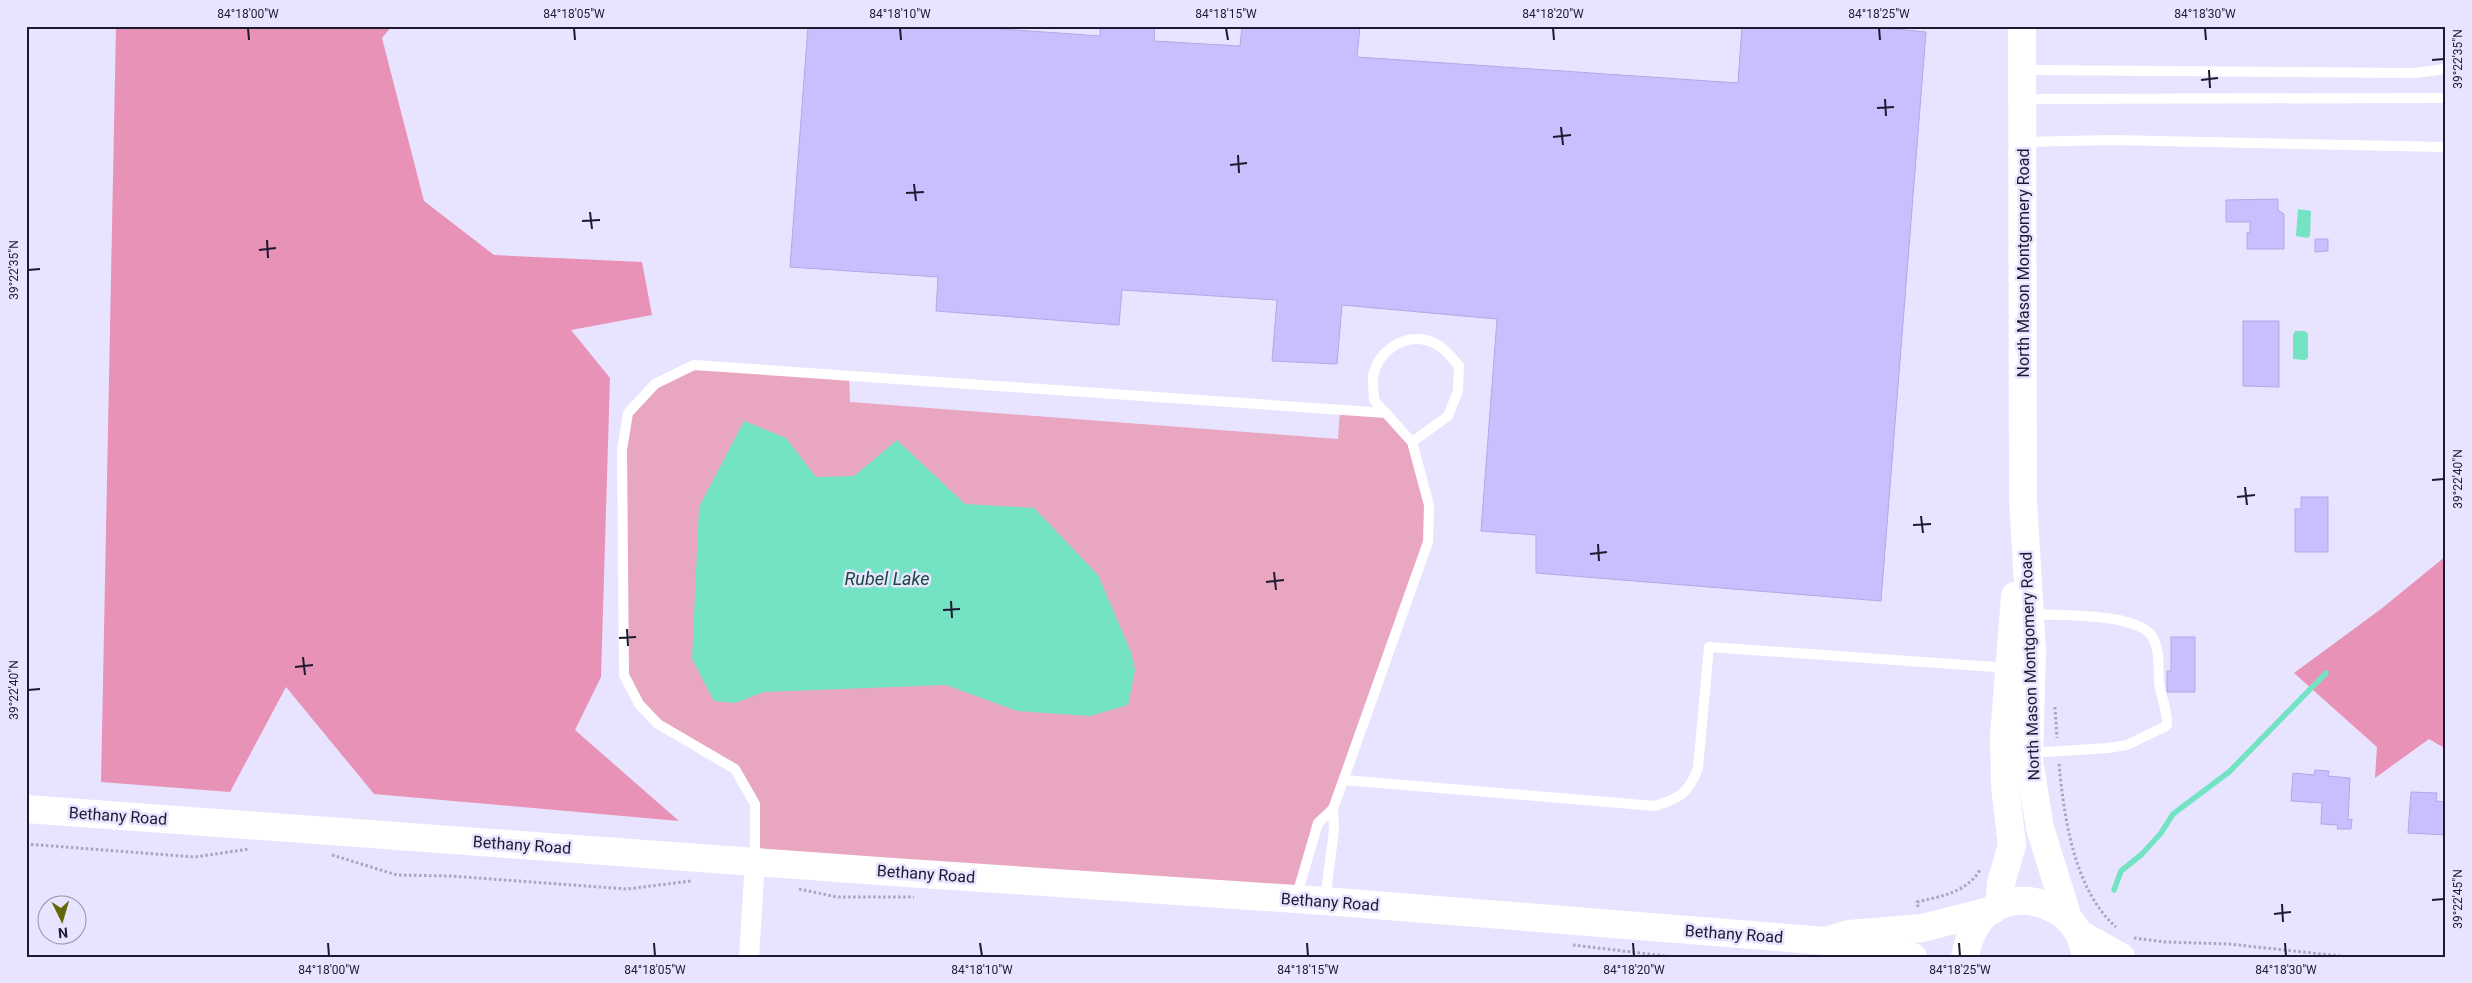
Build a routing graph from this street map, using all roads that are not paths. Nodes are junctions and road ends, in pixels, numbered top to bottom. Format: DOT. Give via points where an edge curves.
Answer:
graph roads {
  1 [pos="2022,26"];
  2 [pos="2446,69"];
  3 [pos="2022,70"];
  4 [pos="2446,98"];
  5 [pos="2022,99"];
  6 [pos="2022,142"];
  7 [pos="2446,147"];
  8 [pos="1386,413"];
  9 [pos="1412,442"];
  10 [pos="2024,500"];
  11 [pos="2030,614"];
  12 [pos="2020,668"];
  13 [pos="2029,753"];
  14 [pos="1344,780"];
  15 [pos="26,809"];
  16 [pos="1333,809"];
  17 [pos="755,862"];
  18 [pos="1296,899"];
  19 [pos="1325,900"];
  20 [pos="1996,907"];
  21 [pos="2077,936"];
  22 [pos="1826,941"];
  23 [pos="2126,947"];
  24 [pos="750,957"];
  25 [pos="1913,957"];
  26 [pos="1964,957"];
  1 -- 3 [label="main road, North Mason Montgomery Road"];
  2 -- 3 [label="lane" via="2415,73"];
  3 -- 5 [label="main road, North Mason Montgomery Road"];
  4 -- 5 [label="lane"];
  5 -- 6 [label="main road, North Mason Montgomery Road"];
  6 -- 7 [label="lane" via="2112,140"];
  6 -- 10 [label="main road, North Mason Montgomery Road"];
  8 -- 9 [label="lane"];
  8 -- 9 [label="lane" via="1374,400 1373,376 1383,354 1402,341 1426,340 1445,350 1459,366 1458,391 1448,416"];
  8 -- 17 [label="lane" via="694,365 655,384 628,413 622,450 624,675 639,704 658,724 735,769 755,804"];
  9 -- 14 [label="lane" via="1428,505 1428,542"];
  10 -- 11 [label="main road, North Mason Montgomery Road"];
  10 -- 12 [label="main road, North Mason Montgomery Road"];
  11 -- 12 [label="main road, North Mason Montgomery Road"];
  11 -- 13 [label="lane" via="2125,620 2146,629 2156,645 2167,725 2127,745"];
  12 -- 13 [label="main road, North Mason Montgomery Road"];
  12 -- 14 [label="lane" via="1709,647 1698,768 1692,785 1677,799 1655,806"];
  12 -- 20 [label="main road, North Mason Montgomery Road" via="2004,760 2012,845"];
  13 -- 21 [label="main road, North Mason Montgomery Road" via="2040,828"];
  14 -- 16 [label="lane"];
  15 -- 17 [label="main road, Bethany Road"];
  16 -- 18 [label="lane" via="1318,823"];
  16 -- 19 [label="lane" via="1334,830"];
  17 -- 18 [label="main road, Bethany Road"];
  17 -- 24 [label="street"];
  18 -- 19 [label="main road, Bethany Road"];
  19 -- 22 [label="main road, Bethany Road"];
  20 -- 21 [label="main road, Bethany Road" via="2032,901 2051,906"];
  20 -- 22 [label="main road, Bethany Road" via="1922,928 1849,934"];
  20 -- 26 [label="main road" via="1977,923 1967,941"];
  21 -- 23 [label="main road"];
  22 -- 25 [label="main road, Bethany Road" via="1848,953"];
}
